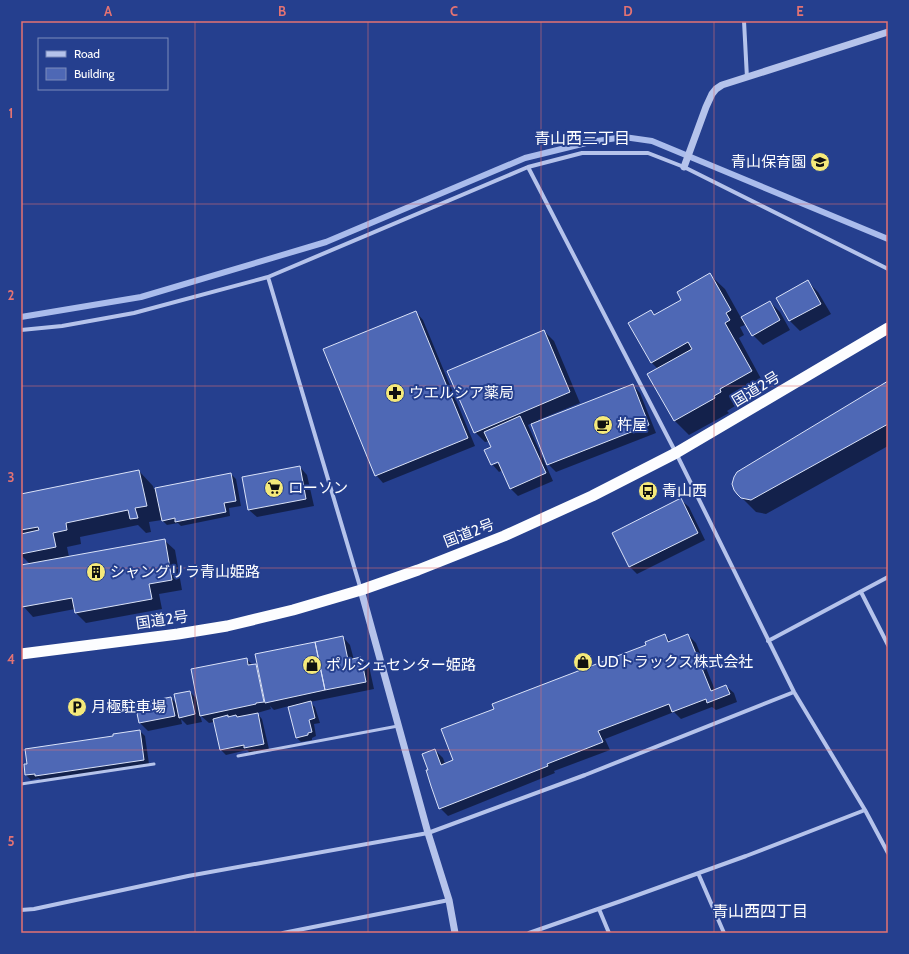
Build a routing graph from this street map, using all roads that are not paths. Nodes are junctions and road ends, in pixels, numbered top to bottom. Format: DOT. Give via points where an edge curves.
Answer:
graph roads {
  1 [pos="744,21"];
  2 [pos="888,32"];
  3 [pos="747,78"];
  4 [pos="528,167"];
  5 [pos="684,167"];
  6 [pos="888,270"];
  7 [pos="268,277"];
  8 [pos="888,328"];
  9 [pos="21,330"];
  10 [pos="676,454"];
  11 [pos="888,577"];
  12 [pos="361,590"];
  13 [pos="861,592"];
  14 [pos="768,641"];
  15 [pos="888,645"];
  16 [pos="21,654"];
  17 [pos="794,692"];
  18 [pos="398,726"];
  19 [pos="238,756"];
  20 [pos="154,764"];
  21 [pos="21,784"];
  22 [pos="865,810"];
  23 [pos="428,833"];
  24 [pos="888,854"];
  25 [pos="698,873"];
  26 [pos="449,900"];
  27 [pos="599,909"];
  28 [pos="21,910"];
  29 [pos="283,933"];
  30 [pos="455,933"];
  31 [pos="530,933"];
  32 [pos="609,933"];
  33 [pos="724,933"];
  1 -- 3 [label="street"];
  2 -- 3 [label="street"];
  3 -- 5 [label="street" via="722,85 712,94"];
  4 -- 5 [label="street" via="582,153 648,153"];
  4 -- 7 [label="street"];
  4 -- 10 [label="street"];
  5 -- 6 [label="street"];
  7 -- 9 [label="street" via="134,313 62,326"];
  7 -- 12 [label="street"];
  8 -- 10 [label="highway, 国道2号"];
  10 -- 12 [label="highway, 国道2号" via="504,536"];
  10 -- 14 [label="street"];
  11 -- 13 [label="street"];
  12 -- 16 [label="highway, 国道2号" via="227,626"];
  12 -- 18 [label="street"];
  13 -- 14 [label="street"];
  13 -- 15 [label="street"];
  14 -- 17 [label="street"];
  17 -- 22 [label="street"];
  17 -- 23 [label="street" via="585,775"];
  18 -- 19 [label="lane"];
  18 -- 23 [label="street"];
  20 -- 21 [label="lane"];
  22 -- 24 [label="street"];
  22 -- 25 [label="street"];
  23 -- 26 [label="street"];
  23 -- 28 [label="street" via="188,876"];
  25 -- 27 [label="street"];
  25 -- 33 [label="street"];
  26 -- 29 [label="street"];
  26 -- 30 [label="street"];
  27 -- 31 [label="street"];
  27 -- 32 [label="street"];
}
